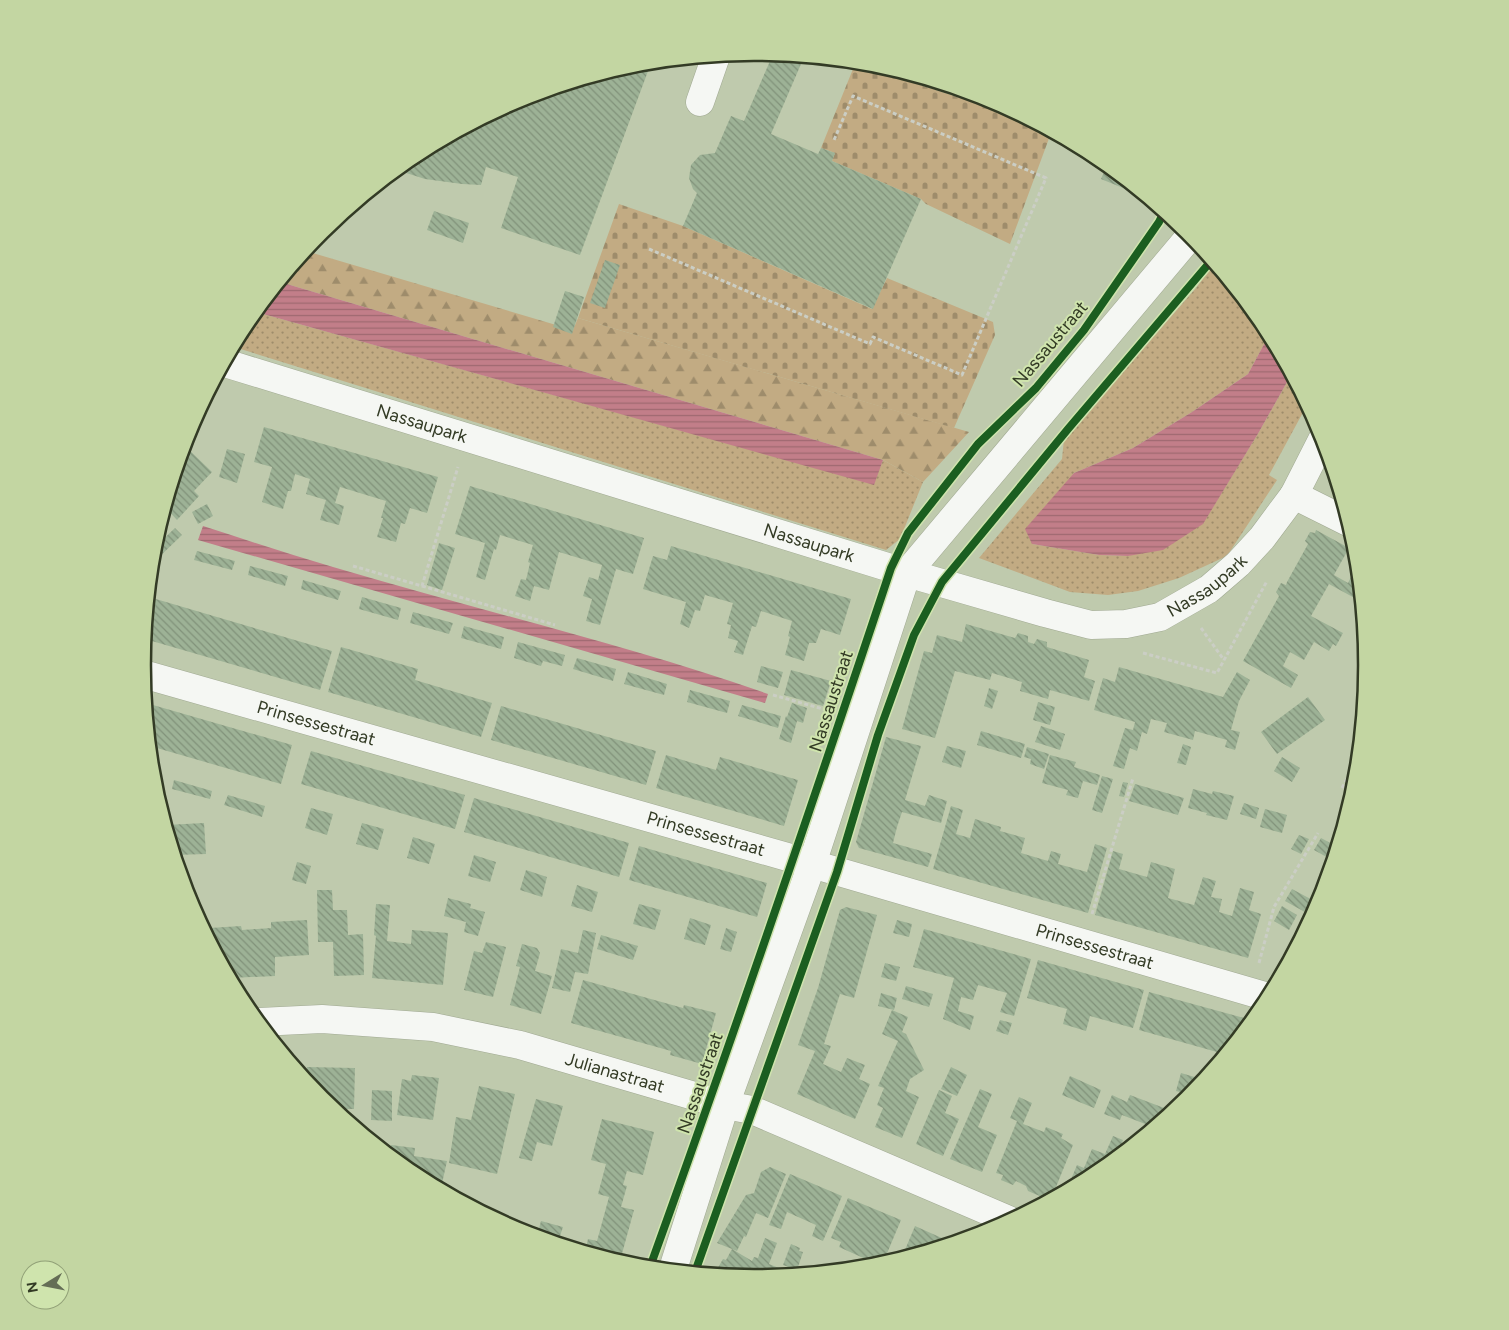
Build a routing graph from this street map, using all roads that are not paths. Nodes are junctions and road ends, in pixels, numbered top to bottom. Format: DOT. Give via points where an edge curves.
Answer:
graph roads {
  1 [pos="714,63"];
  2 [pos="700,102"];
  3 [pos="1184,242"];
  4 [pos="231,364"];
  5 [pos="1318,449"];
  6 [pos="1294,496"];
  7 [pos="1340,518"];
  8 [pos="907,573"];
  9 [pos="151,676"];
  10 [pos="812,864"];
  11 [pos="1259,995"];
  12 [pos="268,1022"];
  13 [pos="725,1105"];
  14 [pos="1000,1216"];
  15 [pos="675,1264"];
  1 -- 2 [label="street"];
  3 -- 8 [label="street, Nassaustraat"];
  4 -- 8 [label="street, Nassaupark"];
  5 -- 6 [label="street, Nassaupark"];
  6 -- 7 [label="street"];
  6 -- 8 [label="street, Nassaupark" via="1238,564 1208,589 1160,616 1126,624 1091,624"];
  8 -- 10 [label="street, Nassaustraat"];
  9 -- 10 [label="street, Prinsessestraat"];
  10 -- 11 [label="street, Prinsessestraat"];
  10 -- 13 [label="street, Nassaustraat"];
  12 -- 13 [label="street, Julianastraat" via="322,1019 433,1027 520,1045"];
  13 -- 14 [label="street, Julianastraat" via="752,1110"];
  13 -- 15 [label="street, Nassaustraat"];
}
